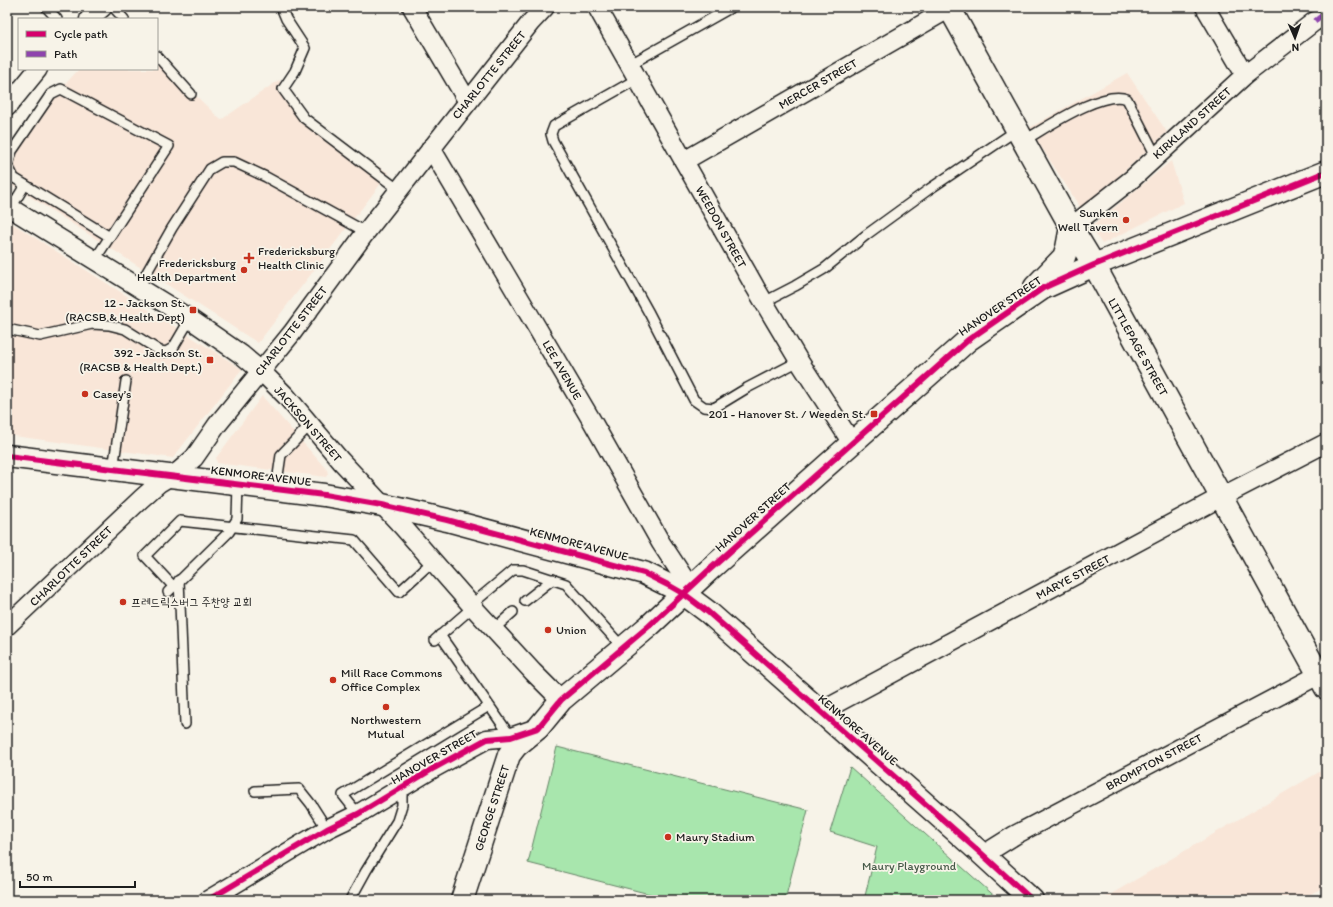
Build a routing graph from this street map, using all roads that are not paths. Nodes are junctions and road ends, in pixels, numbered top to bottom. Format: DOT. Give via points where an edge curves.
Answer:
graph roads {
  1 [pos="46,7"];
  2 [pos="103,7"];
  3 [pos="113,7"];
  4 [pos="281,7"];
  5 [pos="412,7"];
  6 [pos="545,7"];
  7 [pos="597,7"];
  8 [pos="732,7"];
  9 [pos="950,7"];
  10 [pos="1205,7"];
  11 [pos="55,18"];
  12 [pos="91,18"];
  13 [pos="123,18"];
  14 [pos="1315,21"];
  15 [pos="158,57"];
  16 [pos="37,70"];
  17 [pos="633,72"];
  18 [pos="1245,75"];
  19 [pos="191,94"];
  20 [pos="468,102"];
  21 [pos="7,107"];
  22 [pos="1020,136"];
  23 [pos="431,148"];
  24 [pos="1156,156"];
  25 [pos="684,161"];
  26 [pos="1326,172"];
  27 [pos="26,186"];
  28 [pos="399,190"];
  29 [pos="9,207"];
  30 [pos="1070,227"];
  31 [pos="366,232"];
  32 [pos="110,237"];
  33 [pos="94,261"];
  34 [pos="1094,265"];
  35 [pos="138,288"];
  36 [pos="764,302"];
  37 [pos="1019,305"];
  38 [pos="190,320"];
  39 [pos="7,329"];
  40 [pos="799,361"];
  41 [pos="261,371"];
  42 [pos="126,381"];
  43 [pos="310,425"];
  44 [pos="852,443"];
  45 [pos="1326,443"];
  46 [pos="7,456"];
  47 [pos="113,469"];
  48 [pos="171,476"];
  49 [pos="238,484"];
  50 [pos="276,489"];
  51 [pos="1221,497"];
  52 [pos="382,505"];
  53 [pos="232,527"];
  54 [pos="433,561"];
  55 [pos="553,579"];
  56 [pos="174,586"];
  57 [pos="684,594"];
  58 [pos="525,601"];
  59 [pos="472,606"];
  60 [pos="513,612"];
  61 [pos="7,626"];
  62 [pos="494,629"];
  63 [pos="623,648"];
  64 [pos="1324,678"];
  65 [pos="561,700"];
  66 [pos="489,706"];
  67 [pos="820,712"];
  68 [pos="185,724"];
  69 [pos="538,728"];
  70 [pos="511,737"];
  71 [pos="402,787"];
  72 [pos="255,791"];
  73 [pos="358,814"];
  74 [pos="327,829"];
  75 [pos="983,855"];
  76 [pos="208,900"];
  77 [pos="350,900"];
  78 [pos="462,900"];
  79 [pos="1032,900"];
  1 -- 11 [label="lane"];
  2 -- 12 [label="street"];
  3 -- 13 [label="lane"];
  4 -- 28 [label="lane" via="305,48 283,90 304,118"];
  5 -- 20 [label="street"];
  6 -- 20 [label="street, CHARLOTTE STREET"];
  7 -- 17 [label="street, WEEDON STREET"];
  8 -- 17 [label="lane"];
  9 -- 22 [label="street, LITTLEPAGE STREET"];
  9 -- 25 [label="street, MERCER STREET"];
  10 -- 18 [label="street"];
  14 -- 18 [label="street, KIRKLAND STREET"];
  15 -- 19 [label="lane"];
  16 -- 21 [label="street"];
  17 -- 25 [label="street, WEEDON STREET"];
  17 -- 40 [label="lane" via="554,126 551,134 694,400 704,408 714,408"];
  18 -- 24 [label="street, KIRKLAND STREET"];
  20 -- 23 [label="street, CHARLOTTE STREET"];
  22 -- 24 [label="lane" via="1091,103 1123,97 1127,99"];
  22 -- 30 [label="street, LITTLEPAGE STREET"];
  22 -- 36 [label="lane" via="922,195 824,269"];
  23 -- 28 [label="street, CHARLOTTE STREET"];
  23 -- 57 [label="street, LEE AVENUE" via="661,543 684,578"];
  24 -- 30 [label="street, KIRKLAND STREET" via="1132,179"];
  25 -- 36 [label="street, WEEDON STREET"];
  26 -- 34 [label="street, HANOVER STREET"];
  27 -- 29 [label="lane"];
  27 -- 32 [label="lane"];
  27 -- 32 [label="lane" via="14,178 8,166 12,151 51,94 61,89 169,146"];
  28 -- 31 [label="street, CHARLOTTE STREET"];
  29 -- 33 [label="street, JACKSON STREET"];
  30 -- 34 [label="street, LITTLEPAGE STREET"];
  30 -- 37 [label="street" via="1064,258"];
  31 -- 35 [label="lane" via="266,177 234,162 222,162 210,169"];
  31 -- 41 [label="street, CHARLOTTE STREET"];
  32 -- 33 [label="lane"];
  33 -- 35 [label="street, JACKSON STREET"];
  34 -- 37 [label="street, HANOVER STREET" via="1043,288"];
  34 -- 51 [label="street, LITTLEPAGE STREET"];
  35 -- 38 [label="street, JACKSON STREET"];
  36 -- 40 [label="street, WEEDON STREET"];
  37 -- 44 [label="street, HANOVER STREET" via="968,340"];
  38 -- 39 [label="lane" via="172,348 166,352 160,351 125,329 109,325 92,324 40,336"];
  38 -- 41 [label="street, JACKSON STREET"];
  40 -- 44 [label="street, WEEDON STREET"];
  41 -- 43 [label="street, JACKSON STREET"];
  41 -- 48 [label="street, CHARLOTTE STREET" via="194,458"];
  42 -- 47 [label="lane"];
  43 -- 50 [label="lane" via="281,455"];
  43 -- 52 [label="street, JACKSON STREET"];
  44 -- 57 [label="street, HANOVER STREET"];
  45 -- 51 [label="street, MARYE STREET"];
  46 -- 47 [label="street, KENMORE AVENUE"];
  47 -- 48 [label="street, KENMORE AVENUE"];
  48 -- 49 [label="street, KENMORE AVENUE"];
  48 -- 61 [label="street, CHARLOTTE STREET" via="141,499"];
  49 -- 50 [label="street, KENMORE AVENUE"];
  49 -- 53 [label="lane" via="237,518"];
  50 -- 52 [label="street, KENMORE AVENUE"];
  51 -- 64 [label="street, LITTLEPAGE STREET"];
  51 -- 67 [label="street, MARYE STREET"];
  52 -- 54 [label="street, JACKSON STREET"];
  52 -- 57 [label="street, KENMORE AVENUE" via="644,573"];
  53 -- 54 [label="lane" via="354,540 399,592"];
  53 -- 56 [label="lane"];
  53 -- 56 [label="lane" via="180,521 145,556"];
  54 -- 59 [label="street, JACKSON STREET"];
  55 -- 58 [label="lane"];
  55 -- 59 [label="lane" via="523,570 512,570"];
  55 -- 63 [label="lane" via="566,584"];
  56 -- 68 [label="lane"];
  57 -- 63 [label="street, HANOVER STREET"];
  57 -- 67 [label="street, KENMORE AVENUE" via="708,612"];
  59 -- 62 [label="street, JACKSON STREET"];
  59 -- 66 [label="lane" via="437,638"];
  60 -- 62 [label="lane"];
  62 -- 65 [label="street, JACKSON STREET"];
  63 -- 65 [label="street, HANOVER STREET"];
  64 -- 75 [label="street, BROMPTON STREET" via="1015,835"];
  65 -- 69 [label="street, HANOVER STREET"];
  66 -- 70 [label="lane"];
  66 -- 73 [label="lane" via="343,795"];
  67 -- 75 [label="street, KENMORE AVENUE"];
  69 -- 70 [label="street, HANOVER STREET"];
  69 -- 78 [label="street, GEORGE STREET" via="509,755"];
  70 -- 71 [label="street, HANOVER STREET" via="487,739"];
  71 -- 73 [label="street, HANOVER STREET"];
  71 -- 77 [label="lane" via="397,821"];
  72 -- 74 [label="lane" via="300,789"];
  73 -- 74 [label="street, HANOVER STREET"];
  74 -- 76 [label="street, HANOVER STREET"];
  75 -- 79 [label="street, KENMORE AVENUE"];
}
